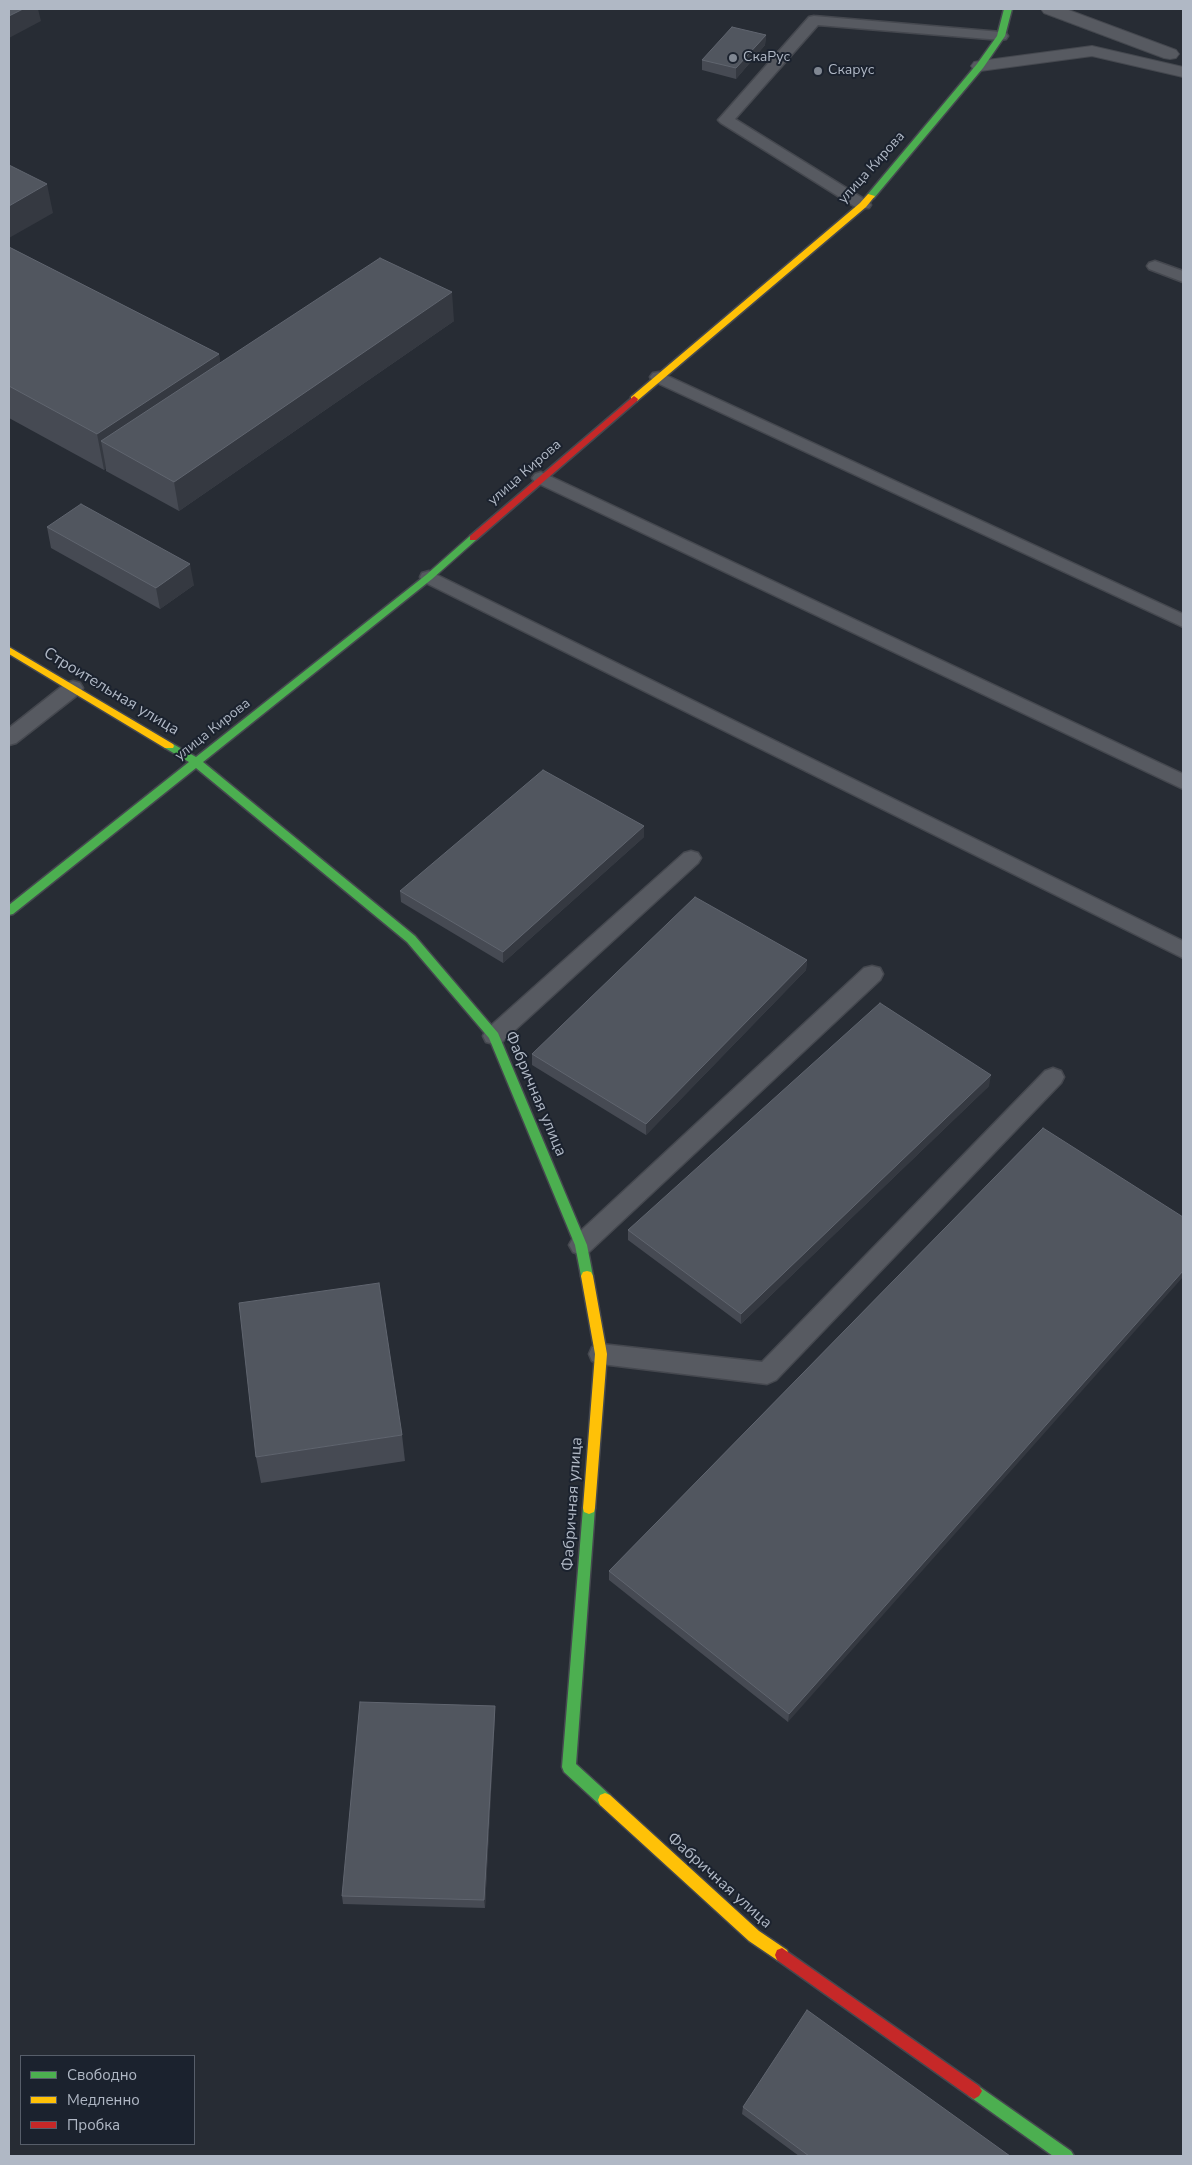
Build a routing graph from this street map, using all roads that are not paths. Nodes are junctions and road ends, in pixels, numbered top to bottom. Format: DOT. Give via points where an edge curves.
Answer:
graph roads {
  1 [pos="1008,9"];
  2 [pos="1050,9"];
  3 [pos="1001,36"];
  4 [pos="1183,59"];
  5 [pos="980,66"];
  6 [pos="1183,72"];
  7 [pos="863,205"];
  8 [pos="1156,266"];
  9 [pos="1183,277"];
  10 [pos="659,377"];
  11 [pos="541,478"];
  12 [pos="429,577"];
  13 [pos="1183,621"];
  14 [pos="9,650"];
  15 [pos="73,688"];
  16 [pos="9,738"];
  17 [pos="196,762"];
  18 [pos="1183,781"];
  19 [pos="691,858"];
  20 [pos="9,911"];
  21 [pos="1183,950"];
  22 [pos="872,974"];
  23 [pos="494,1036"];
  24 [pos="1053,1077"];
  25 [pos="581,1245"];
  26 [pos="601,1354"];
  27 [pos="1066,2156"];
  1 -- 3 [label="street, улица Кирова"];
  2 -- 4 [label="street"];
  3 -- 5 [label="street, улица Кирова"];
  3 -- 7 [label="lane" via="814,20 726,120"];
  5 -- 6 [label="street" via="1092,51"];
  5 -- 7 [label="street, улица Кирова"];
  7 -- 10 [label="street, улица Кирова"];
  8 -- 9 [label="lane"];
  10 -- 11 [label="street, улица Кирова"];
  10 -- 13 [label="lane"];
  11 -- 12 [label="street, улица Кирова"];
  11 -- 18 [label="lane"];
  12 -- 17 [label="street, улица Кирова"];
  12 -- 21 [label="lane"];
  14 -- 15 [label="street, Строительная улица"];
  15 -- 16 [label="lane"];
  15 -- 17 [label="street, Строительная улица"];
  17 -- 20 [label="street, улица Кирова"];
  17 -- 23 [label="street, Фабричная улица" via="411,939"];
  19 -- 23 [label="lane"];
  22 -- 25 [label="lane"];
  23 -- 25 [label="street, Фабричная улица"];
  24 -- 26 [label="lane" via="767,1373"];
  25 -- 26 [label="street, Фабричная улица"];
  26 -- 27 [label="street, Фабричная улица" via="569,1768 754,1936"];
}
